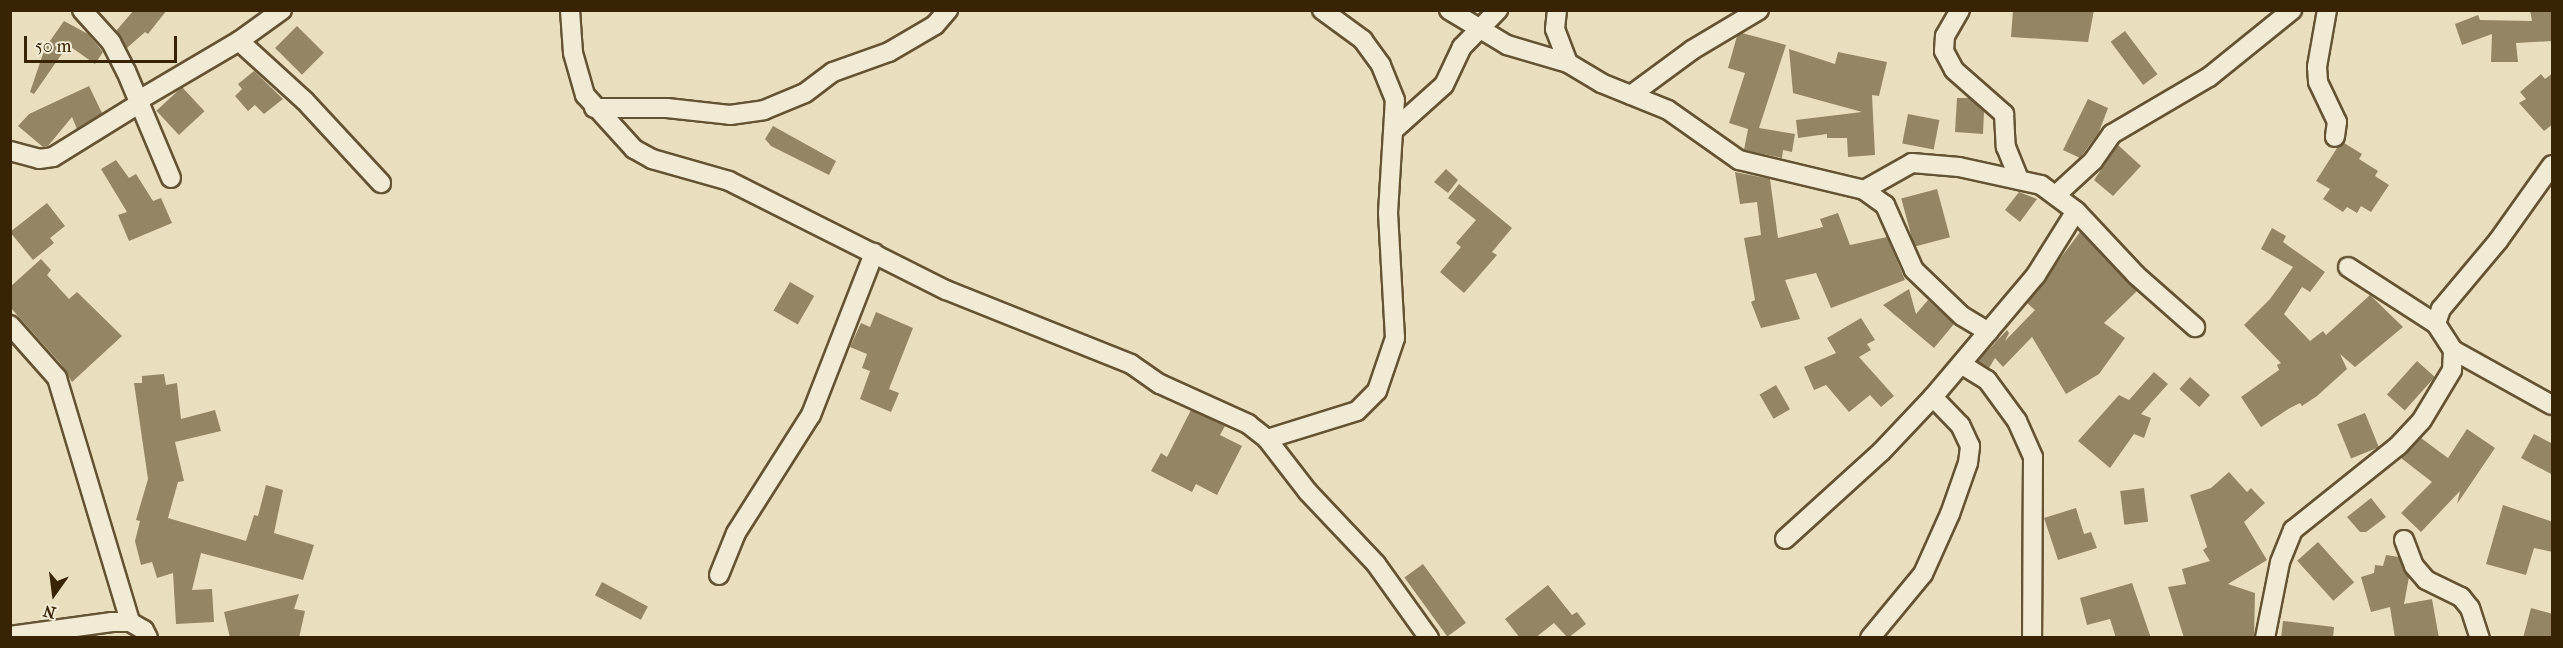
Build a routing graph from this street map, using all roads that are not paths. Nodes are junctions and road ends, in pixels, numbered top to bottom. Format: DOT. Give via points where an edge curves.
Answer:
graph roads {
  1 [pos="82,10"];
  2 [pos="282,10"];
  3 [pos="570,10"];
  4 [pos="948,10"];
  5 [pos="1449,10"];
  6 [pos="1498,10"];
  7 [pos="1557,10"];
  8 [pos="1759,10"];
  9 [pos="1960,10"];
  10 [pos="2292,10"];
  11 [pos="2327,10"];
  12 [pos="1325,11"];
  13 [pos="1479,31"];
  14 [pos="239,41"];
  15 [pos="1568,63"];
  16 [pos="1631,95"];
  17 [pos="140,102"];
  18 [pos="594,108"];
  19 [pos="1396,128"];
  20 [pos="2335,137"];
  21 [pos="10,151"];
  22 [pos="2553,165"];
  23 [pos="171,178"];
  24 [pos="2019,179"];
  25 [pos="381,183"];
  26 [pos="1864,190"];
  27 [pos="2057,194"];
  28 [pos="2076,211"];
  29 [pos="874,253"];
  30 [pos="2348,267"];
  31 [pos="2436,324"];
  32 [pos="10,325"];
  33 [pos="2195,327"];
  34 [pos="1989,332"];
  35 [pos="2453,350"];
  36 [pos="1961,364"];
  37 [pos="1934,397"];
  38 [pos="2553,405"];
  39 [pos="1267,439"];
  40 [pos="1785,539"];
  41 [pos="2404,540"];
  42 [pos="719,575"];
  43 [pos="130,622"];
  44 [pos="10,636"];
  45 [pos="1427,636"];
  46 [pos="148,638"];
  47 [pos="1870,638"];
  48 [pos="2032,638"];
  49 [pos="2265,638"];
  50 [pos="2480,638"];
  1 -- 17 [label="street" via="111,42"];
  2 -- 14 [label="street"];
  3 -- 18 [label="street" via="578,77"];
  4 -- 18 [label="street" via="935,25 889,52 833,72 805,93 764,110 730,115 667,108"];
  5 -- 13 [label="street"];
  6 -- 13 [label="street"];
  7 -- 15 [label="street" via="1555,29"];
  8 -- 16 [label="street" via="1711,37"];
  9 -- 24 [label="street" via="1945,36 1944,51 1954,70 2004,114 2006,147"];
  10 -- 27 [label="street" via="2209,77 2112,134 2093,161"];
  11 -- 20 [label="street" via="2317,67 2319,82 2337,122"];
  12 -- 19 [label="street" via="1363,40 1381,65 1395,100"];
  13 -- 15 [label="street" via="1507,45"];
  13 -- 19 [label="street" via="1456,56 1444,85"];
  14 -- 17 [label="street"];
  14 -- 25 [label="street" via="305,101"];
  15 -- 16 [label="street"];
  16 -- 26 [label="street" via="1668,110 1739,160"];
  17 -- 21 [label="street" via="53,157 39,159"];
  17 -- 23 [label="street"];
  18 -- 29 [label="street" via="634,149 652,159 729,181"];
  19 -- 39 [label="street" via="1389,174 1395,307 1390,361 1377,391 1358,411"];
  22 -- 31 [label="street" via="2498,241 2450,295"];
  24 -- 26 [label="street" via="1959,166 1912,163"];
  24 -- 27 [label="street" via="2041,184"];
  26 -- 34 [label="street" via="1885,205 1914,270 1962,316"];
  27 -- 28 [label="street"];
  28 -- 33 [label="street" via="2136,275"];
  28 -- 34 [label="street" via="2036,275"];
  29 -- 39 [label="street" via="946,290 1131,364 1160,384 1227,411"];
  29 -- 42 [label="street" via="811,415 736,533"];
  30 -- 31 [label="street"];
  31 -- 35 [label="street"];
  32 -- 43 [label="street" via="57,378"];
  34 -- 36 [label="street"];
  35 -- 38 [label="street"];
  35 -- 49 [label="street" via="2452,369 2422,420 2397,446 2293,530 2280,562"];
  36 -- 37 [label="street"];
  36 -- 48 [label="street" via="1987,380 2017,421 2033,457"];
  37 -- 40 [label="street" via="1881,452"];
  37 -- 47 [label="street" via="1960,425 1970,446 1968,463 1923,574"];
  39 -- 45 [label="street" via="1308,492 1376,564"];
  41 -- 50 [label="street" via="2414,566 2426,580 2461,597 2470,608"];
  43 -- 44 [label="street"];
  43 -- 46 [label="street" via="144,630"];
}
